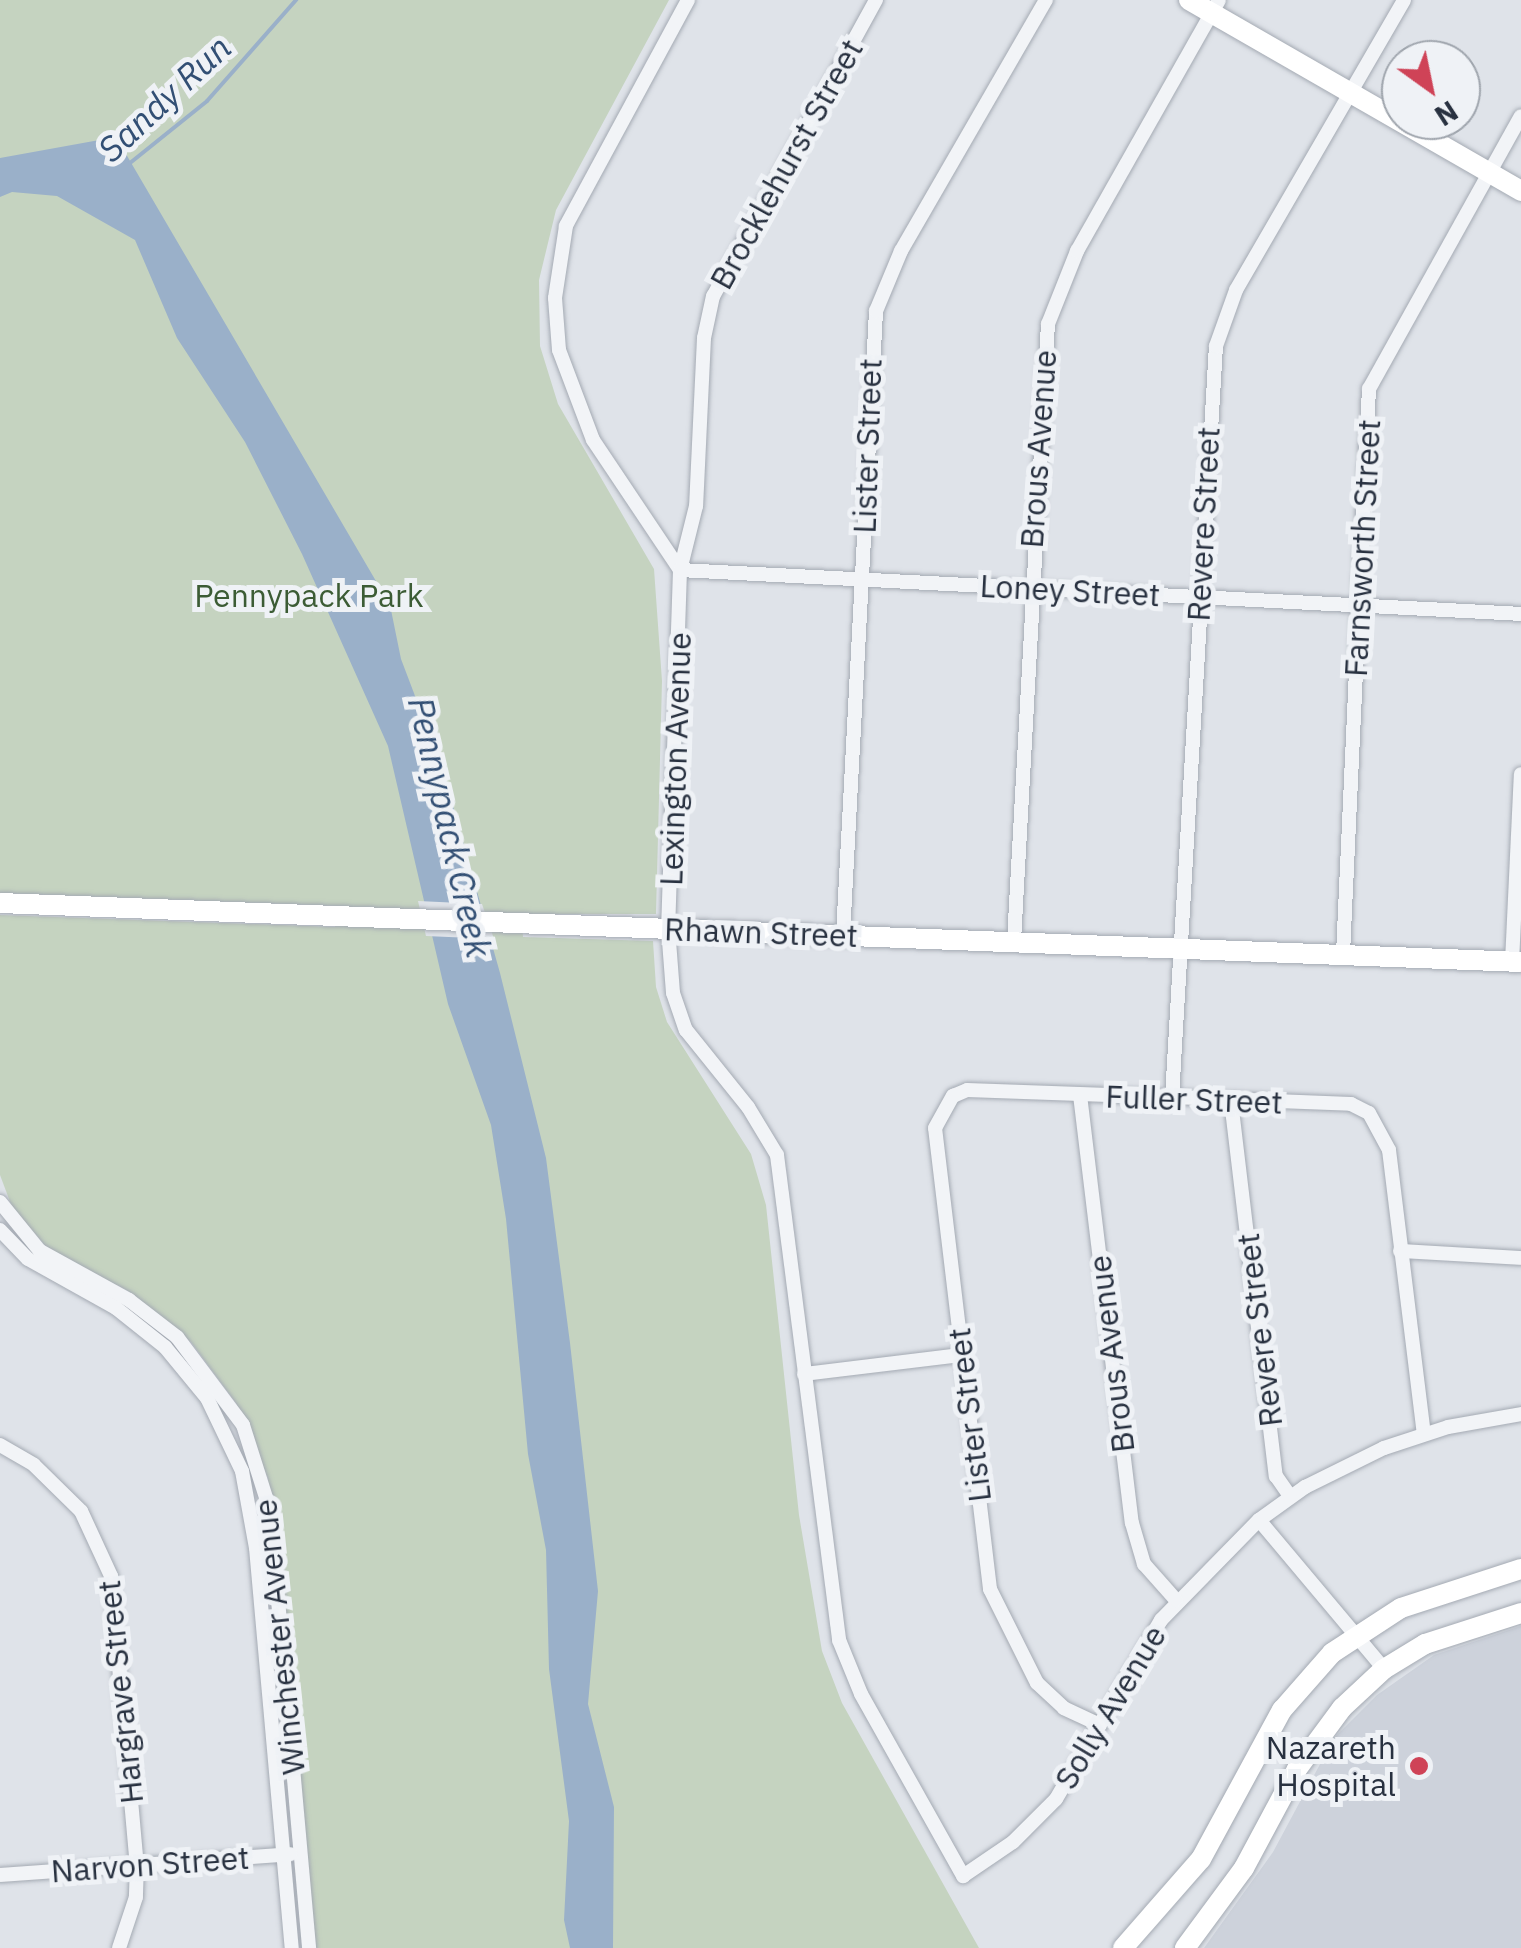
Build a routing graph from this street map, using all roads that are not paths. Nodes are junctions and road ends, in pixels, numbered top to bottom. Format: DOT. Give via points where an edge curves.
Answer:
graph roads {
  1 [pos="688,0"];
  2 [pos="876,0"];
  3 [pos="1046,0"];
  4 [pos="1188,0"];
  5 [pos="1404,0"];
  6 [pos="1216,7"];
  7 [pos="1351,92"];
  8 [pos="1521,116"];
  9 [pos="1489,172"];
  10 [pos="1521,191"];
  11 [pos="680,570"];
  12 [pos="862,580"];
  13 [pos="1029,588"];
  14 [pos="1199,596"];
  15 [pos="1359,605"];
  16 [pos="1521,614"];
  17 [pos="1521,774"];
  18 [pos="0,903"];
  19 [pos="668,928"];
  20 [pos="843,936"];
  21 [pos="1014,941"];
  22 [pos="1181,948"];
  23 [pos="1343,954"];
  24 [pos="1516,962"];
  25 [pos="983,1090"];
  26 [pos="1080,1094"];
  27 [pos="1172,1097"];
  28 [pos="1231,1101"];
  29 [pos="0,1202"];
  30 [pos="0,1230"];
  31 [pos="1400,1251"];
  32 [pos="1521,1258"];
  33 [pos="167,1338"];
  34 [pos="962,1355"];
  35 [pos="804,1374"];
  36 [pos="1521,1414"];
  37 [pos="1424,1434"];
  38 [pos="0,1445"];
  39 [pos="1290,1496"];
  40 [pos="1259,1520"];
  41 [pos="1521,1570"];
  42 [pos="277,1586"];
  43 [pos="260,1590"];
  44 [pos="1176,1600"];
  45 [pos="1521,1612"];
  46 [pos="1355,1634"];
  47 [pos="1384,1668"];
  48 [pos="1100,1725"];
  49 [pos="292,1854"];
  50 [pos="136,1865"];
  51 [pos="0,1874"];
  52 [pos="963,1876"];
  53 [pos="120,1948"];
  54 [pos="292,1948"];
  55 [pos="309,1948"];
  56 [pos="1124,1948"];
  57 [pos="1185,1948"];
  1 -- 11 [label="street" via="580,188 558,256 555,298 574,401"];
  2 -- 11 [label="street, Brocklehurst Street" via="713,296 704,338 696,506"];
  3 -- 12 [label="street, Lister Street" via="883,286 871,347"];
  4 -- 6 [label="main road"];
  5 -- 7 [label="street, Revere Street"];
  6 -- 7 [label="main road"];
  6 -- 13 [label="street, Brous Avenue" via="1058,294 1042,357"];
  7 -- 9 [label="main road"];
  7 -- 14 [label="street, Revere Street" via="1222,321 1210,373"];
  8 -- 9 [label="street, Farnsworth Street"];
  9 -- 10 [label="main road"];
  9 -- 15 [label="street, Farnsworth Street" via="1373,373"];
  11 -- 12 [label="street, Loney Street"];
  11 -- 19 [label="street, Lexington Avenue"];
  12 -- 13 [label="street, Loney Street"];
  12 -- 20 [label="street, Lister Street"];
  13 -- 14 [label="street, Loney Street"];
  13 -- 21 [label="street, Brous Avenue"];
  14 -- 15 [label="street, Loney Street"];
  14 -- 22 [label="street, Revere Street"];
  15 -- 16 [label="street, Loney Street"];
  15 -- 23 [label="street, Farnsworth Street"];
  17 -- 24 [label="street"];
  18 -- 19 [label="main road, Rhawn Street"];
  19 -- 20 [label="main road, Rhawn Street"];
  19 -- 35 [label="street, Lexington Avenue" via="673,993 686,1030 776,1154"];
  20 -- 21 [label="main road, Rhawn Street"];
  21 -- 22 [label="main road, Rhawn Street"];
  22 -- 23 [label="main road, Rhawn Street"];
  22 -- 27 [label="street, Revere Street"];
  23 -- 24 [label="main road, Rhawn Street"];
  25 -- 26 [label="street, Fuller Street"];
  25 -- 34 [label="street, Lister Street" via="952,1096 935,1128"];
  26 -- 27 [label="street, Fuller Street"];
  26 -- 44 [label="street, Brous Avenue" via="1132,1523 1144,1564"];
  27 -- 28 [label="street, Fuller Street"];
  28 -- 31 [label="street, Fuller Street" via="1351,1104 1379,1122 1387,1140"];
  28 -- 39 [label="street, Revere Street" via="1276,1476"];
  29 -- 33 [label="street, Winchester Avenue" via="40,1251 129,1300"];
  30 -- 33 [label="street, Winchester Avenue" via="28,1259"];
  31 -- 32 [label="street"];
  31 -- 37 [label="street"];
  33 -- 42 [label="street, Winchester Avenue" via="243,1425 270,1510"];
  33 -- 43 [label="street, Winchester Avenue" via="242,1472"];
  34 -- 35 [label="street"];
  34 -- 48 [label="street, Lister Street" via="990,1589 999,1615 1037,1683 1064,1708"];
  35 -- 52 [label="street, Lexington Avenue" via="839,1640 861,1694"];
  36 -- 37 [label="street, Solly Avenue"];
  37 -- 39 [label="street, Solly Avenue"];
  38 -- 50 [label="street, Hargrave Street" via="34,1464 81,1511 111,1576"];
  39 -- 40 [label="street, Solly Avenue"];
  40 -- 44 [label="street, Solly Avenue"];
  40 -- 46 [label="street"];
  41 -- 46 [label="main road" via="1443,1590"];
  42 -- 43 [label="street"];
  42 -- 49 [label="street, Winchester Avenue"];
  43 -- 49 [label="street, Winchester Avenue"];
  44 -- 48 [label="street, Solly Avenue" via="1133,1660"];
  45 -- 47 [label="main road" via="1457,1630"];
  46 -- 47 [label="street"];
  46 -- 56 [label="main road" via="1282,1710 1201,1859"];
  47 -- 57 [label="main road" via="1321,1732 1244,1868"];
  48 -- 52 [label="street, Solly Avenue" via="1072,1776 1035,1822"];
  49 -- 50 [label="street, Narvon Street"];
  49 -- 54 [label="street, Winchester Avenue"];
  49 -- 55 [label="street, Winchester Avenue"];
  50 -- 51 [label="street, Narvon Street"];
  50 -- 53 [label="street, Hargrave Street" via="136,1898"];
}
